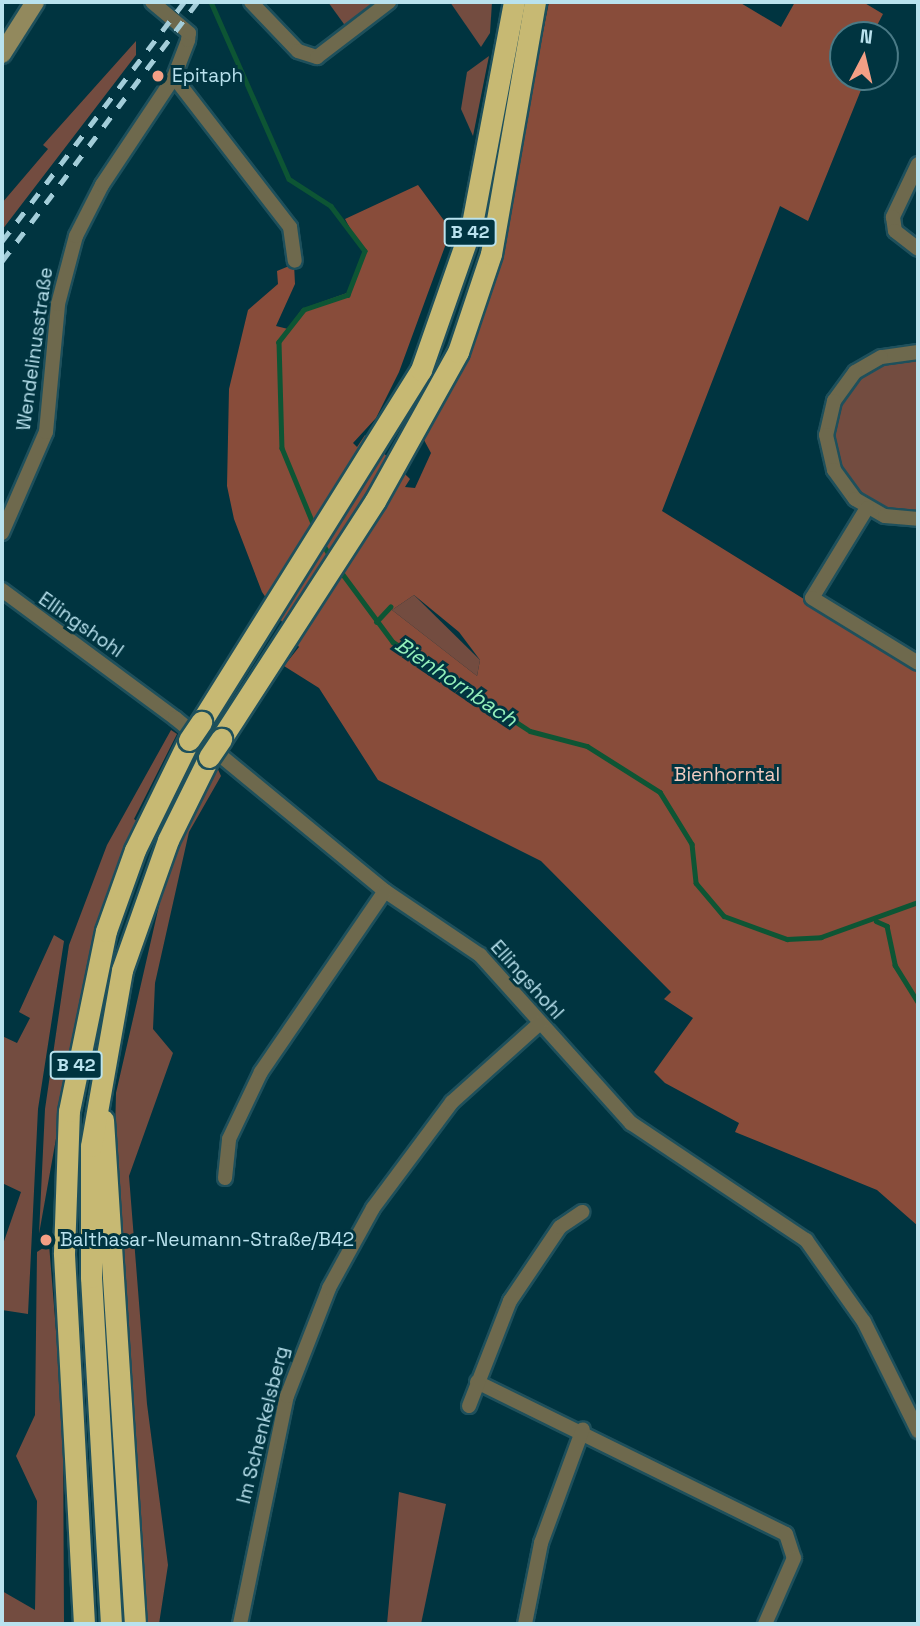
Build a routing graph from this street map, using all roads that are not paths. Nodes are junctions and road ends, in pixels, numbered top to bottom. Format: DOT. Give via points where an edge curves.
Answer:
graph roads {
  1 [pos="35,2"];
  2 [pos="251,2"];
  3 [pos="389,2"];
  4 [pos="514,2"];
  5 [pos="535,2"];
  6 [pos="158,4"];
  7 [pos="509,29"];
  8 [pos="489,46"];
  9 [pos="2,54"];
  10 [pos="174,77"];
  11 [pos="472,147"];
  12 [pos="918,164"];
  13 [pos="484,166"];
  14 [pos="918,249"];
  15 [pos="295,261"];
  16 [pos="918,352"];
  17 [pos="867,508"];
  18 [pos="918,519"];
  19 [pos="2,533"];
  20 [pos="2,590"];
  21 [pos="918,663"];
  22 [pos="385,891"];
  23 [pos="540,1023"];
  24 [pos="98,1089"];
  25 [pos="225,1178"];
  26 [pos="582,1212"];
  27 [pos="477,1382"];
  28 [pos="469,1406"];
  29 [pos="583,1429"];
  30 [pos="918,1431"];
  31 [pos="84,1624"];
  32 [pos="111,1624"];
  33 [pos="135,1624"];
  34 [pos="240,1624"];
  35 [pos="525,1624"];
  36 [pos="765,1624"];
  1 -- 9 [label="street"];
  2 -- 3 [label="street" via="282,38 317,57"];
  4 -- 7 [label="highway, B 42"];
  5 -- 24 [label="highway, B 42, bridge" via="491,254 458,352 396,466 209,757 134,932"];
  6 -- 10 [label="street, Wendelinusstraße" via="189,33"];
  7 -- 8 [label="highway"];
  7 -- 13 [label="highway, B 42"];
  10 -- 15 [label="street" via="290,227"];
  10 -- 19 [label="street, Wendelinusstraße" via="102,185 61,285 46,432"];
  11 -- 13 [label="highway"];
  12 -- 14 [label="street" via="893,217 895,231"];
  13 -- 31 [label="highway, B 42, bridge" via="438,332 377,447 189,740 135,850 106,931 69,1111 64,1253"];
  16 -- 17 [label="street" via="891,354 863,366 830,410 832,466"];
  17 -- 18 [label="street"];
  17 -- 21 [label="street" via="812,597"];
  20 -- 22 [label="street, Ellingshohl" via="175,718"];
  22 -- 23 [label="street, Ellingshohl" via="480,956"];
  22 -- 25 [label="street" via="261,1072 229,1139"];
  23 -- 30 [label="street, Ellingshohl" via="624,1117 814,1248 876,1342"];
  23 -- 34 [label="street, Im Schenkelsberg" via="452,1102 373,1208 329,1288 285,1405"];
  24 -- 32 [label="highway, B 42" via="91,1250"];
  24 -- 33 [label="highway" via="124,1373"];
  26 -- 27 [label="street" via="567,1219 522,1282"];
  27 -- 28 [label="street"];
  27 -- 29 [label="street"];
  29 -- 35 [label="street" via="541,1543"];
  29 -- 36 [label="street" via="786,1534 794,1558"];
}
